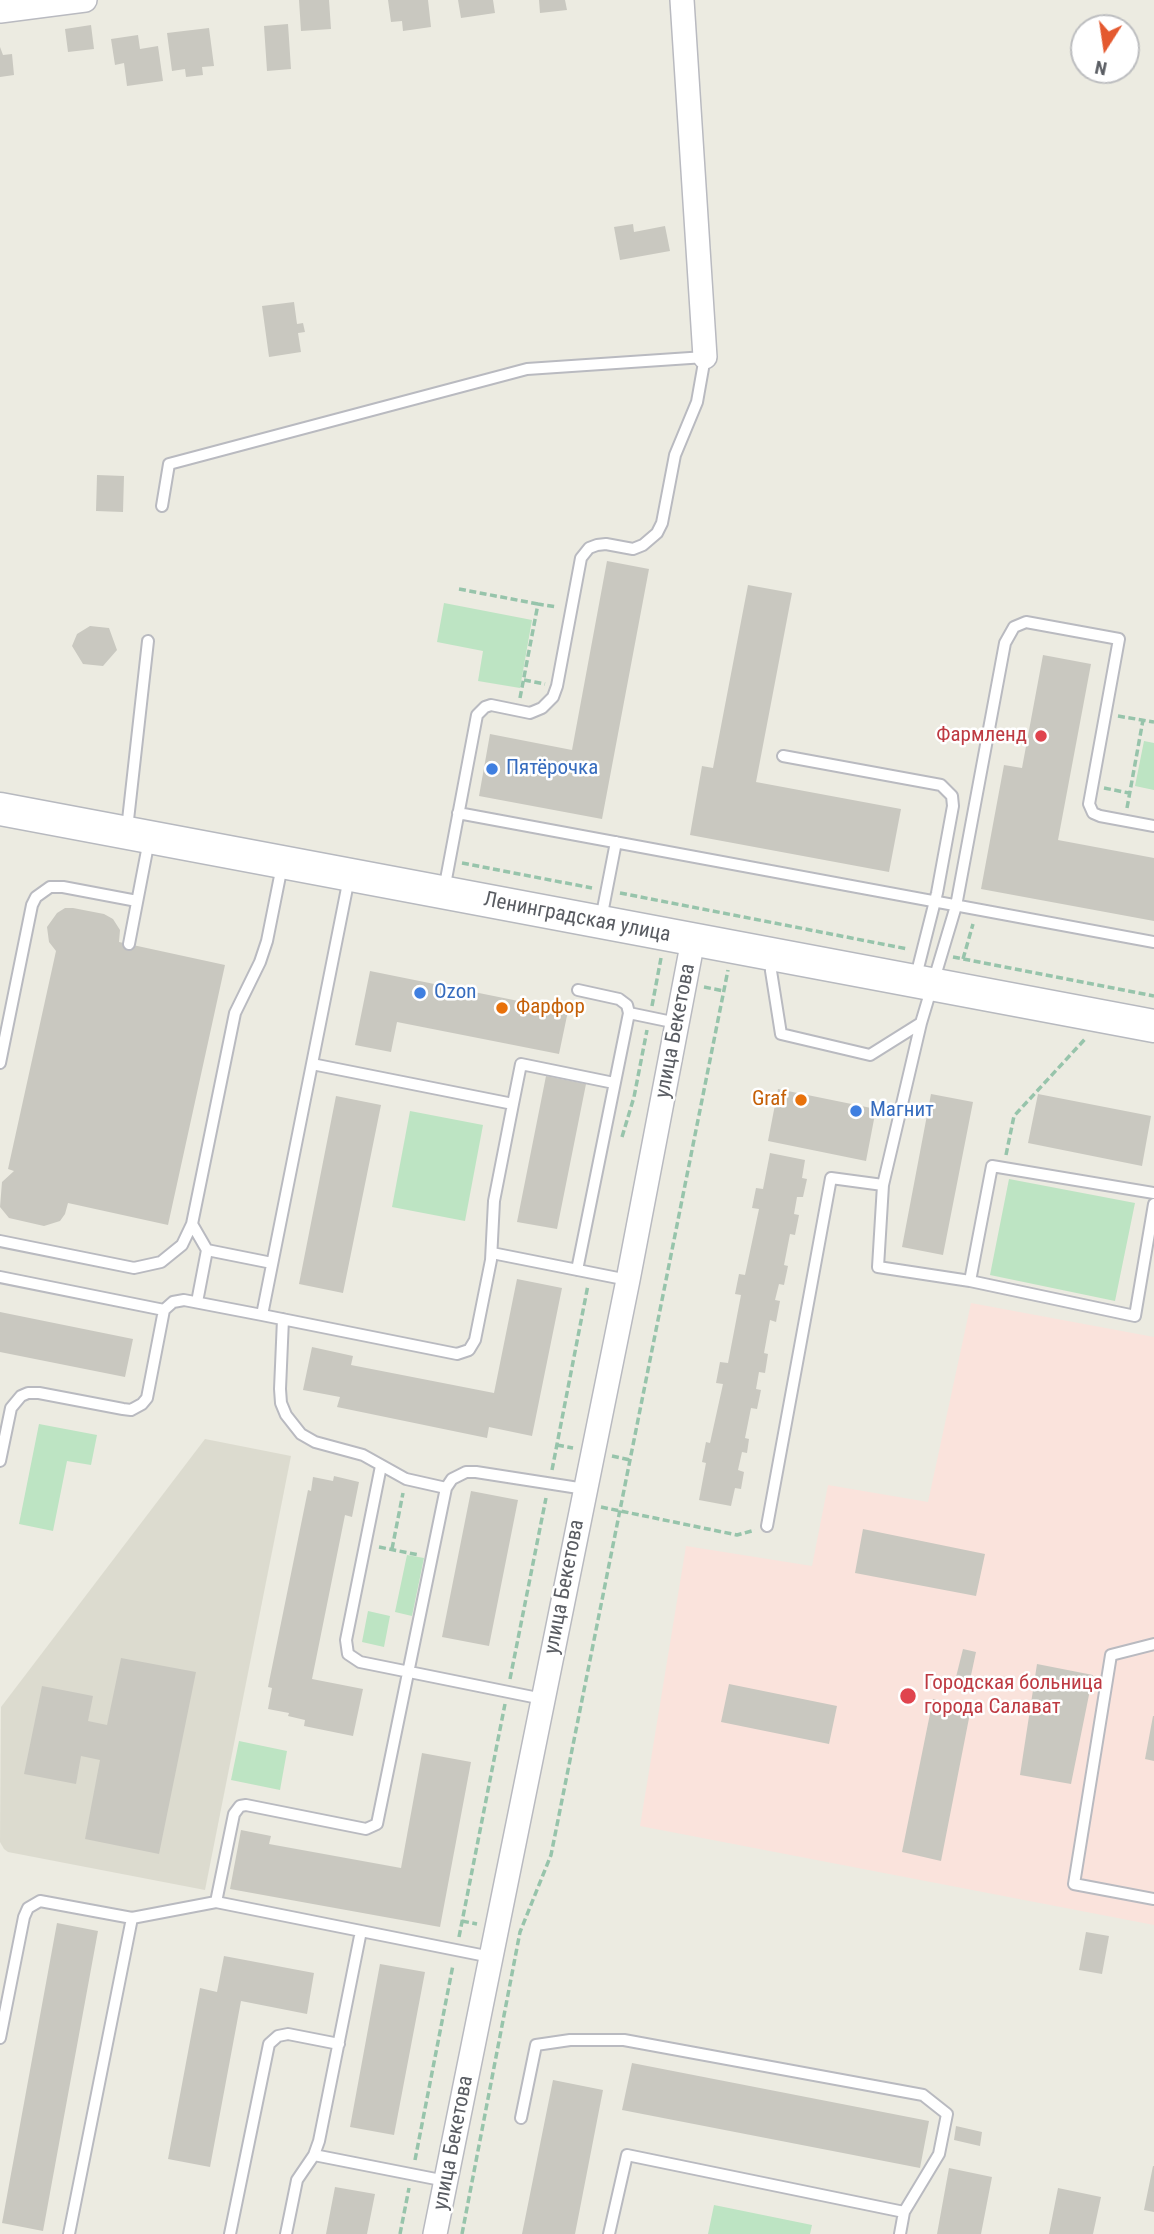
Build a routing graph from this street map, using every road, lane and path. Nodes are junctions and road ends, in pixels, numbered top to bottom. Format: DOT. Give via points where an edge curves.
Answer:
graph roads {
  1 [pos="85,0"];
  2 [pos="682,0"];
  3 [pos="0,11"];
  4 [pos="705,357"];
  5 [pos="162,506"];
  6 [pos="459,589"];
  7 [pos="538,604"];
  8 [pos="571,610"];
  9 [pos="148,640"];
  10 [pos="518,710"];
  11 [pos="1105,713"];
  12 [pos="1143,720"];
  13 [pos="1154,722"];
  14 [pos="783,756"];
  15 [pos="1092,786"];
  16 [pos="1129,793"];
  17 [pos="0,809"];
  18 [pos="458,813"];
  19 [pos="1125,820"];
  20 [pos="1154,825"];
  21 [pos="138,835"];
  22 [pos="615,842"];
  23 [pos="449,860"];
  24 [pos="283,863"];
  25 [pos="350,875"];
  26 [pos="607,891"];
  27 [pos="443,893"];
  28 [pos="137,901"];
  29 [pos="936,902"];
  30 [pos="956,906"];
  31 [pos="976,909"];
  32 [pos="601,922"];
  33 [pos="693,940"];
  34 [pos="1154,942"];
  35 [pos="129,944"];
  36 [pos="733,947"];
  37 [pos="771,954"];
  38 [pos="942,955"];
  39 [pos="963,959"];
  40 [pos="923,972"];
  41 [pos="578,990"];
  42 [pos="1154,996"];
  43 [pos="629,1013"];
  44 [pos="678,1023"];
  45 [pos="921,1023"];
  46 [pos="1154,1026"];
  47 [pos="1089,1035"];
  48 [pos="0,1063"];
  49 [pos="312,1064"];
  50 [pos="614,1083"];
  51 [pos="634,1097"];
  52 [pos="513,1104"];
  53 [pos="622,1137"];
  54 [pos="1003,1167"];
  55 [pos="883,1185"];
  56 [pos="1154,1193"];
  57 [pos="1154,1204"];
  58 [pos="191,1224"];
  59 [pos="0,1241"];
  60 [pos="207,1251"];
  61 [pos="492,1253"];
  62 [pos="272,1263"];
  63 [pos="577,1270"];
  64 [pos="591,1273"];
  65 [pos="0,1277"];
  66 [pos="628,1280"];
  67 [pos="970,1281"];
  68 [pos="197,1302"];
  69 [pos="164,1310"];
  70 [pos="262,1315"];
  71 [pos="283,1319"];
  72 [pos="0,1461"];
  73 [pos="381,1465"];
  74 [pos="406,1479"];
  75 [pos="549,1483"];
  76 [pos="446,1488"];
  77 [pos="584,1496"];
  78 [pos="620,1511"];
  79 [pos="767,1526"];
  80 [pos="365,1544"];
  81 [pos="392,1549"];
  82 [pos="432,1557"];
  83 [pos="1154,1644"];
  84 [pos="408,1672"];
  85 [pos="508,1692"];
  86 [pos="543,1699"];
  87 [pos="1154,1899"];
  88 [pos="216,1902"];
  89 [pos="132,1918"];
  90 [pos="361,1931"];
  91 [pos="456,1950"];
  92 [pos="491,1957"];
  93 [pos="0,2038"];
  94 [pos="339,2044"];
  95 [pos="521,2118"];
  96 [pos="314,2155"];
  97 [pos="412,2175"];
  98 [pos="446,2182"];
  99 [pos="904,2212"];
  100 [pos="69,2234"];
  101 [pos="230,2234"];
  102 [pos="286,2234"];
  103 [pos="400,2234"];
  104 [pos="435,2234"];
  105 [pos="462,2234"];
  106 [pos="609,2234"];
  107 [pos="900,2234"];
  1 -- 3 [label="street"];
  2 -- 4 [label="street"];
  4 -- 5 [label="lane" via="527,369 169,464"];
  4 -- 8 [label="lane" via="697,402 675,455 657,533 633,549 606,544 589,548 581,558"];
  6 -- 7 [label="path"];
  7 -- 8 [label="path"];
  7 -- 10 [label="path"];
  8 -- 10 [label="lane" via="553,697 530,713"];
  9 -- 21 [label="lane"];
  10 -- 18 [label="lane" via="491,705 477,715"];
  11 -- 12 [label="path"];
  11 -- 15 [label="lane"];
  11 -- 30 [label="lane" via="1119,639 1026,622 1014,627 1005,643"];
  12 -- 13 [label="path"];
  12 -- 16 [label="path"];
  14 -- 29 [label="lane" via="948,790 953,806"];
  15 -- 16 [label="path"];
  15 -- 19 [label="lane" via="1089,804 1093,813"];
  16 -- 19 [label="path"];
  17 -- 21 [label="street, Ленинградская улица"];
  18 -- 22 [label="lane"];
  18 -- 23 [label="lane"];
  19 -- 20 [label="lane"];
  21 -- 24 [label="street, Ленинградская улица"];
  21 -- 28 [label="lane"];
  22 -- 26 [label="lane"];
  22 -- 29 [label="lane"];
  23 -- 26 [label="path"];
  23 -- 27 [label="lane"];
  24 -- 25 [label="street, Ленинградская улица"];
  24 -- 58 [label="lane" via="264,951 235,1013"];
  25 -- 27 [label="street, Ленинградская улица"];
  25 -- 49 [label="lane"];
  26 -- 32 [label="lane"];
  26 -- 40 [label="path"];
  27 -- 32 [label="street, Ленинградская улица"];
  28 -- 35 [label="lane"];
  28 -- 48 [label="lane" via="64,887 50,887 36,897"];
  29 -- 30 [label="lane"];
  29 -- 40 [label="lane"];
  30 -- 31 [label="lane"];
  30 -- 38 [label="lane"];
  31 -- 34 [label="lane"];
  31 -- 39 [label="path"];
  32 -- 33 [label="street, Ленинградская улица"];
  33 -- 36 [label="street, Ленинградская улица"];
  33 -- 44 [label="street, улица Бекетова"];
  36 -- 37 [label="street, Ленинградская улица"];
  36 -- 78 [label="path"];
  37 -- 40 [label="street, Ленинградская улица"];
  37 -- 45 [label="lane" via="780,1034 870,1055"];
  38 -- 39 [label="path"];
  38 -- 40 [label="lane"];
  39 -- 42 [label="path"];
  40 -- 45 [label="lane"];
  40 -- 46 [label="street, Ленинградская улица"];
  41 -- 43 [label="lane" via="619,999"];
  43 -- 44 [label="lane"];
  43 -- 50 [label="lane"];
  44 -- 66 [label="street, улица Бекетова"];
  45 -- 55 [label="lane"];
  47 -- 54 [label="path" via="1014,1116"];
  49 -- 52 [label="lane"];
  49 -- 62 [label="lane"];
  50 -- 52 [label="lane" via="521,1064"];
  50 -- 63 [label="lane"];
  51 -- 53 [label="path"];
  52 -- 61 [label="lane" via="494,1201"];
  54 -- 56 [label="lane"];
  54 -- 67 [label="lane" via="992,1166"];
  55 -- 67 [label="lane" via="878,1267"];
  55 -- 79 [label="lane" via="831,1178"];
  57 -- 67 [label="lane" via="1135,1316"];
  58 -- 59 [label="lane" via="173,1254 150,1266 134,1268"];
  58 -- 60 [label="lane"];
  60 -- 62 [label="lane"];
  60 -- 68 [label="lane"];
  61 -- 63 [label="lane"];
  61 -- 71 [label="lane" via="475,1340 465,1352"];
  62 -- 70 [label="lane"];
  63 -- 64 [label="lane"];
  64 -- 66 [label="lane"];
  64 -- 75 [label="path"];
  65 -- 69 [label="lane"];
  66 -- 77 [label="street, улица Бекетова"];
  68 -- 69 [label="lane" via="179,1300"];
  68 -- 70 [label="lane"];
  69 -- 72 [label="lane" via="147,1398 142,1404 131,1410 28,1393 11,1408"];
  70 -- 71 [label="lane"];
  71 -- 73 [label="lane" via="281,1403 292,1425 315,1442 355,1452"];
  73 -- 74 [label="lane"];
  73 -- 80 [label="lane"];
  74 -- 76 [label="lane"];
  74 -- 81 [label="path"];
  75 -- 76 [label="lane" via="466,1472"];
  75 -- 77 [label="lane"];
  75 -- 85 [label="path"];
  76 -- 82 [label="lane"];
  77 -- 78 [label="path"];
  77 -- 86 [label="street, улица Бекетова"];
  78 -- 79 [label="path" via="737,1535"];
  78 -- 105 [label="path" via="551,1855 520,1933"];
  80 -- 81 [label="path"];
  80 -- 84 [label="lane" via="346,1648 360,1662"];
  81 -- 82 [label="path"];
  82 -- 84 [label="lane"];
  83 -- 87 [label="lane" via="1111,1655 1074,1884"];
  84 -- 85 [label="lane"];
  84 -- 88 [label="lane" via="377,1824 366,1829 240,1806 234,1814"];
  85 -- 86 [label="lane"];
  85 -- 91 [label="path"];
  86 -- 92 [label="street, улица Бекетова"];
  88 -- 89 [label="lane"];
  88 -- 90 [label="lane"];
  89 -- 93 [label="lane" via="47,1901 33,1904 24,1917"];
  89 -- 100 [label="lane"];
  90 -- 91 [label="lane"];
  90 -- 94 [label="lane"];
  91 -- 92 [label="lane"];
  91 -- 97 [label="path"];
  92 -- 98 [label="street, улица Бекетова"];
  94 -- 96 [label="lane"];
  94 -- 101 [label="lane" via="288,2035 269,2044"];
  95 -- 99 [label="lane" via="536,2045 570,2040 624,2040 923,2095 947,2114 939,2154"];
  96 -- 97 [label="lane"];
  96 -- 102 [label="lane" via="297,2180"];
  97 -- 98 [label="lane"];
  97 -- 103 [label="path"];
  98 -- 104 [label="street, улица Бекетова"];
  99 -- 106 [label="lane" via="626,2155"];
  99 -- 107 [label="lane"];
}
